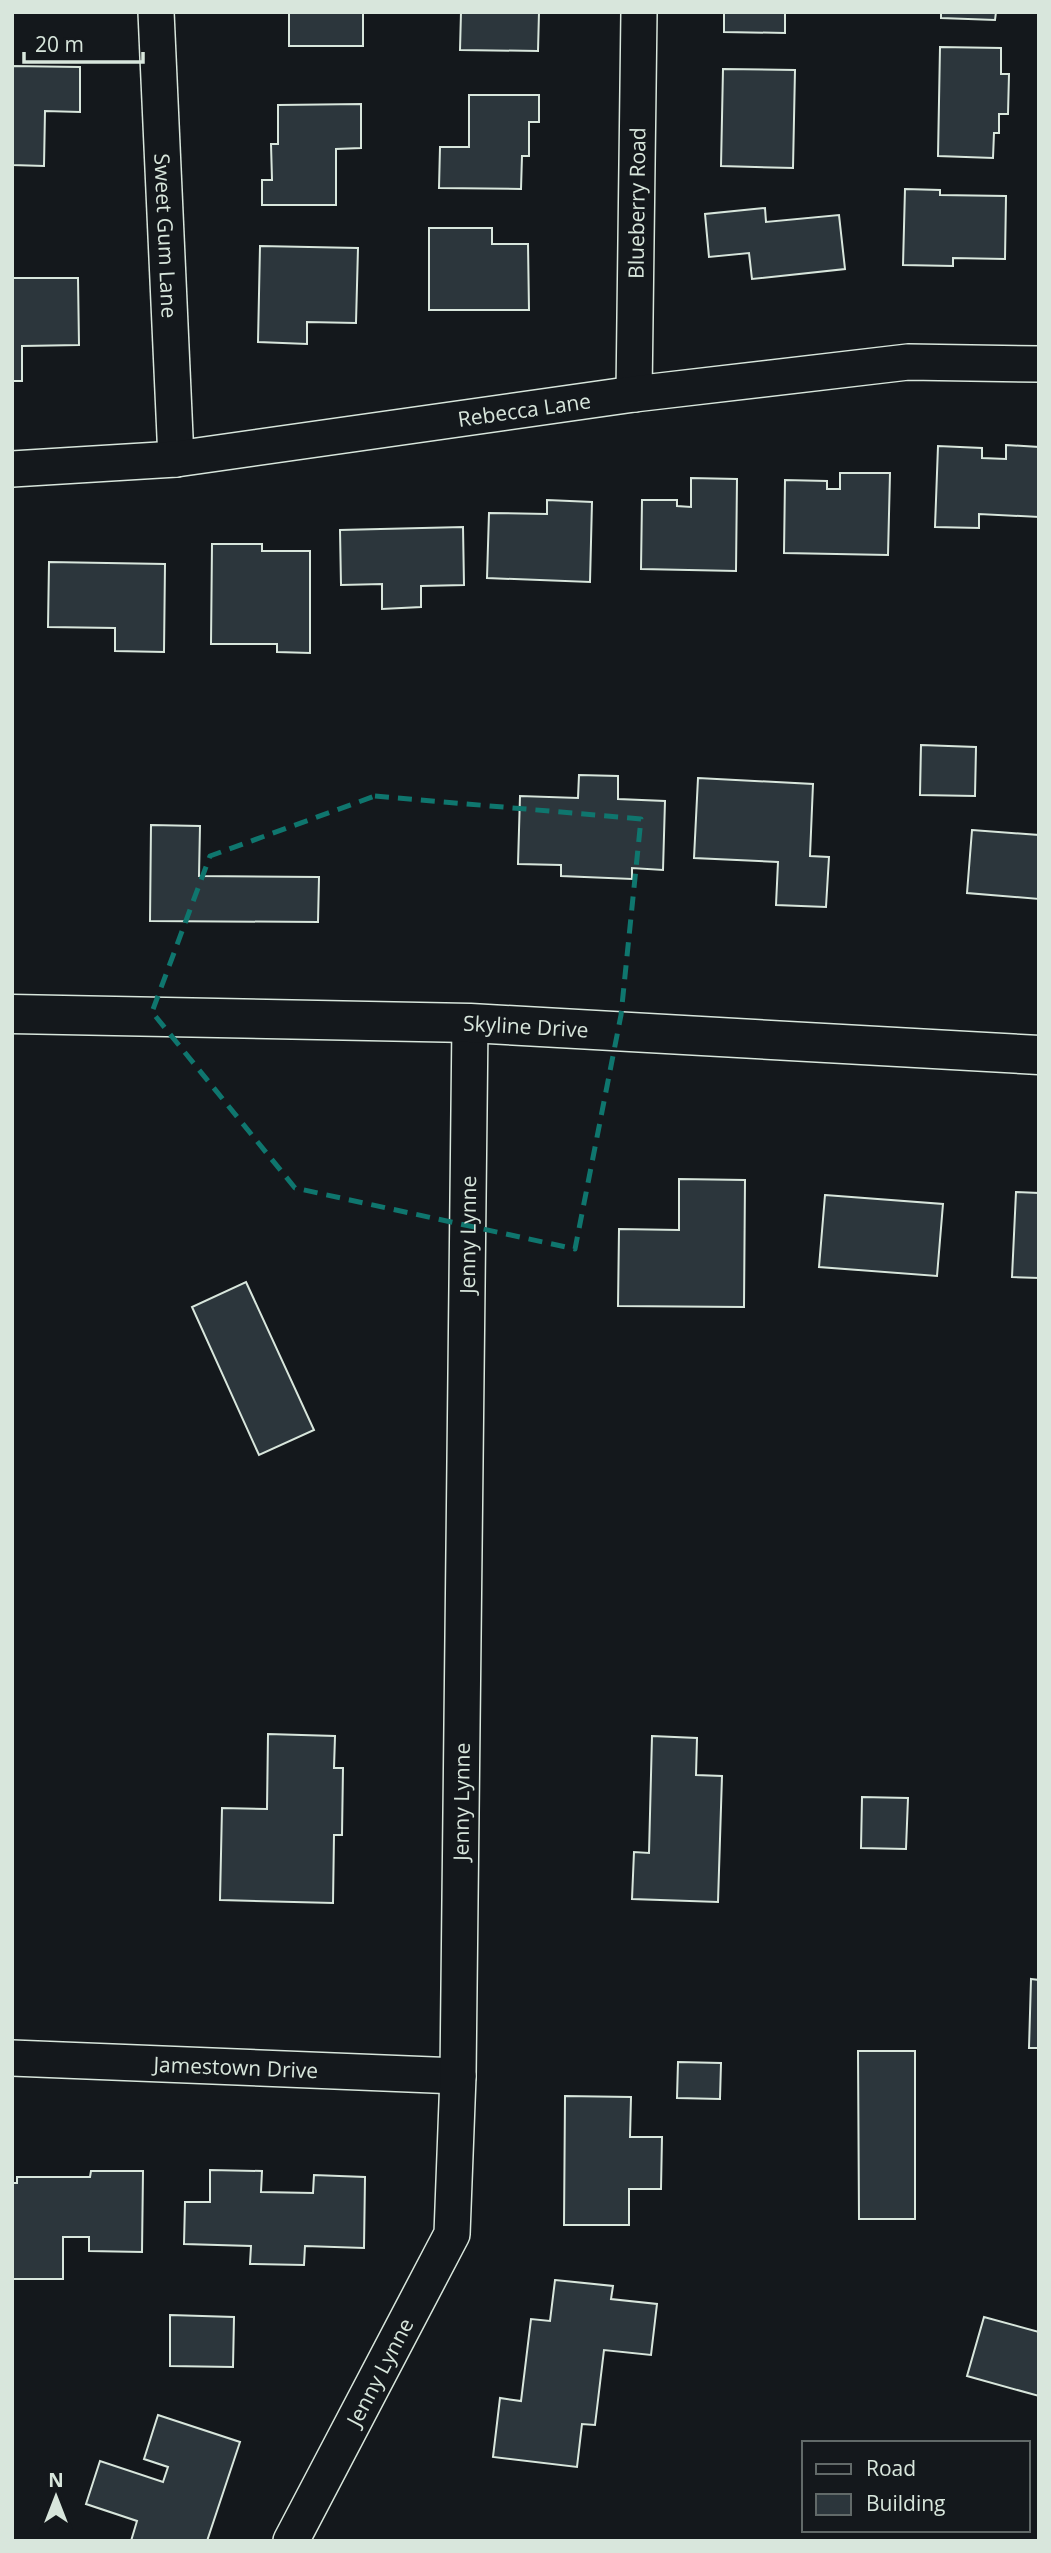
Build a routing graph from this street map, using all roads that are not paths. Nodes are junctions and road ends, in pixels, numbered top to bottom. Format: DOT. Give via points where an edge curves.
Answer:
graph roads {
  1 [pos="156,12"];
  2 [pos="639,12"];
  3 [pos="1039,364"];
  4 [pos="634,394"];
  5 [pos="176,459"];
  6 [pos="12,469"];
  7 [pos="12,1014"];
  8 [pos="470,1023"];
  9 [pos="1039,1055"];
  10 [pos="12,2058"];
  11 [pos="458,2076"];
  12 [pos="291,2541"];
  1 -- 5 [label="street, Sweet Gum Lane"];
  2 -- 4 [label="street, Blueberry Road"];
  3 -- 4 [label="street, Rebecca Lane" via="908,362"];
  4 -- 5 [label="street, Rebecca Lane"];
  5 -- 6 [label="street, Rebecca Lane"];
  7 -- 8 [label="street, Skyline Drive"];
  8 -- 9 [label="street, Skyline Drive"];
  8 -- 11 [label="street, Jenny Lynne"];
  10 -- 11 [label="street, Jamestown Drive"];
  11 -- 12 [label="street, Jenny Lynne" via="452,2234"];
}
